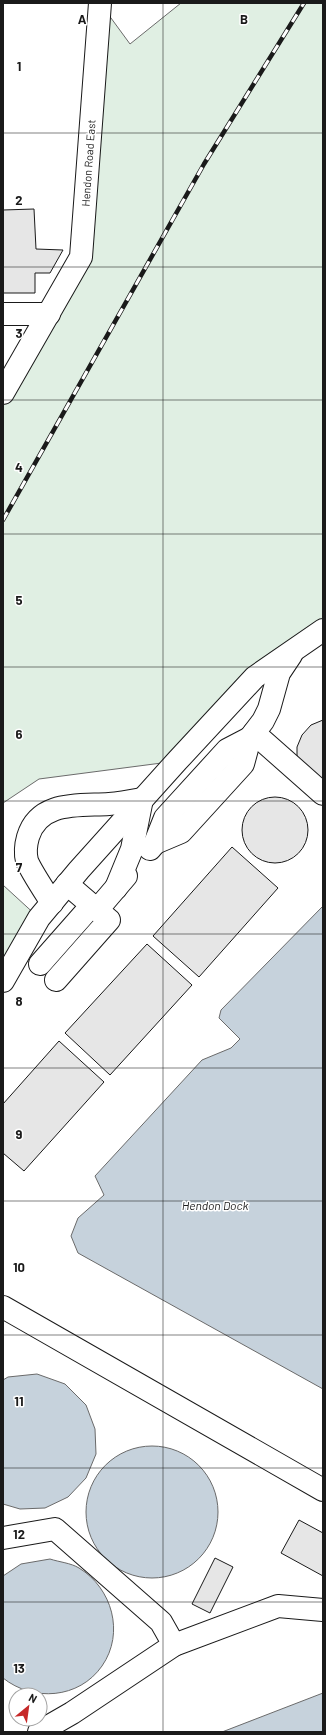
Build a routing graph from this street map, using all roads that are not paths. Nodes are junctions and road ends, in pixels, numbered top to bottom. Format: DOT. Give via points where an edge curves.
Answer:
graph roads {
  1 [pos="100,3"];
  2 [pos="3,314"];
  3 [pos="49,314"];
  4 [pos="3,393"];
  5 [pos="323,630"];
  6 [pos="294,651"];
  7 [pos="252,736"];
  8 [pos="323,794"];
  9 [pos="142,799"];
  10 [pos="67,884"];
  11 [pos="116,888"];
  12 [pos="52,903"];
  13 [pos="95,907"];
  14 [pos="40,964"];
  15 [pos="56,980"];
  16 [pos="3,981"];
  17 [pos="3,1307"];
  18 [pos="323,1490"];
  19 [pos="3,1538"];
  20 [pos="323,1610"];
  21 [pos="174,1645"];
  22 [pos="39,1732"];
  1 -- 3 [label="street, Hendon Road East" via="81,257"];
  2 -- 3 [label="street"];
  3 -- 4 [label="street, Hendon Road East"];
  5 -- 6 [label="street"];
  6 -- 7 [label="street" via="279,673 269,709"];
  6 -- 9 [label="street" via="255,677"];
  7 -- 8 [label="street"];
  7 -- 11 [label="street" via="227,750 165,818 155,843"];
  9 -- 10 [label="street"];
  9 -- 11 [label="street" via="132,848"];
  9 -- 12 [label="street" via="64,806 49,811 40,818 30,831 26,845 27,861"];
  10 -- 12 [label="street"];
  10 -- 13 [label="street"];
  11 -- 13 [label="street"];
  12 -- 16 [label="street" via="39,918"];
  13 -- 14 [label="street"];
  13 -- 15 [label="street" via="109,920"];
  17 -- 18 [label="street"];
  19 -- 21 [label="street" via="55,1529 161,1622"];
  20 -- 21 [label="street" via="278,1606"];
  21 -- 22 [label="street"];
}
